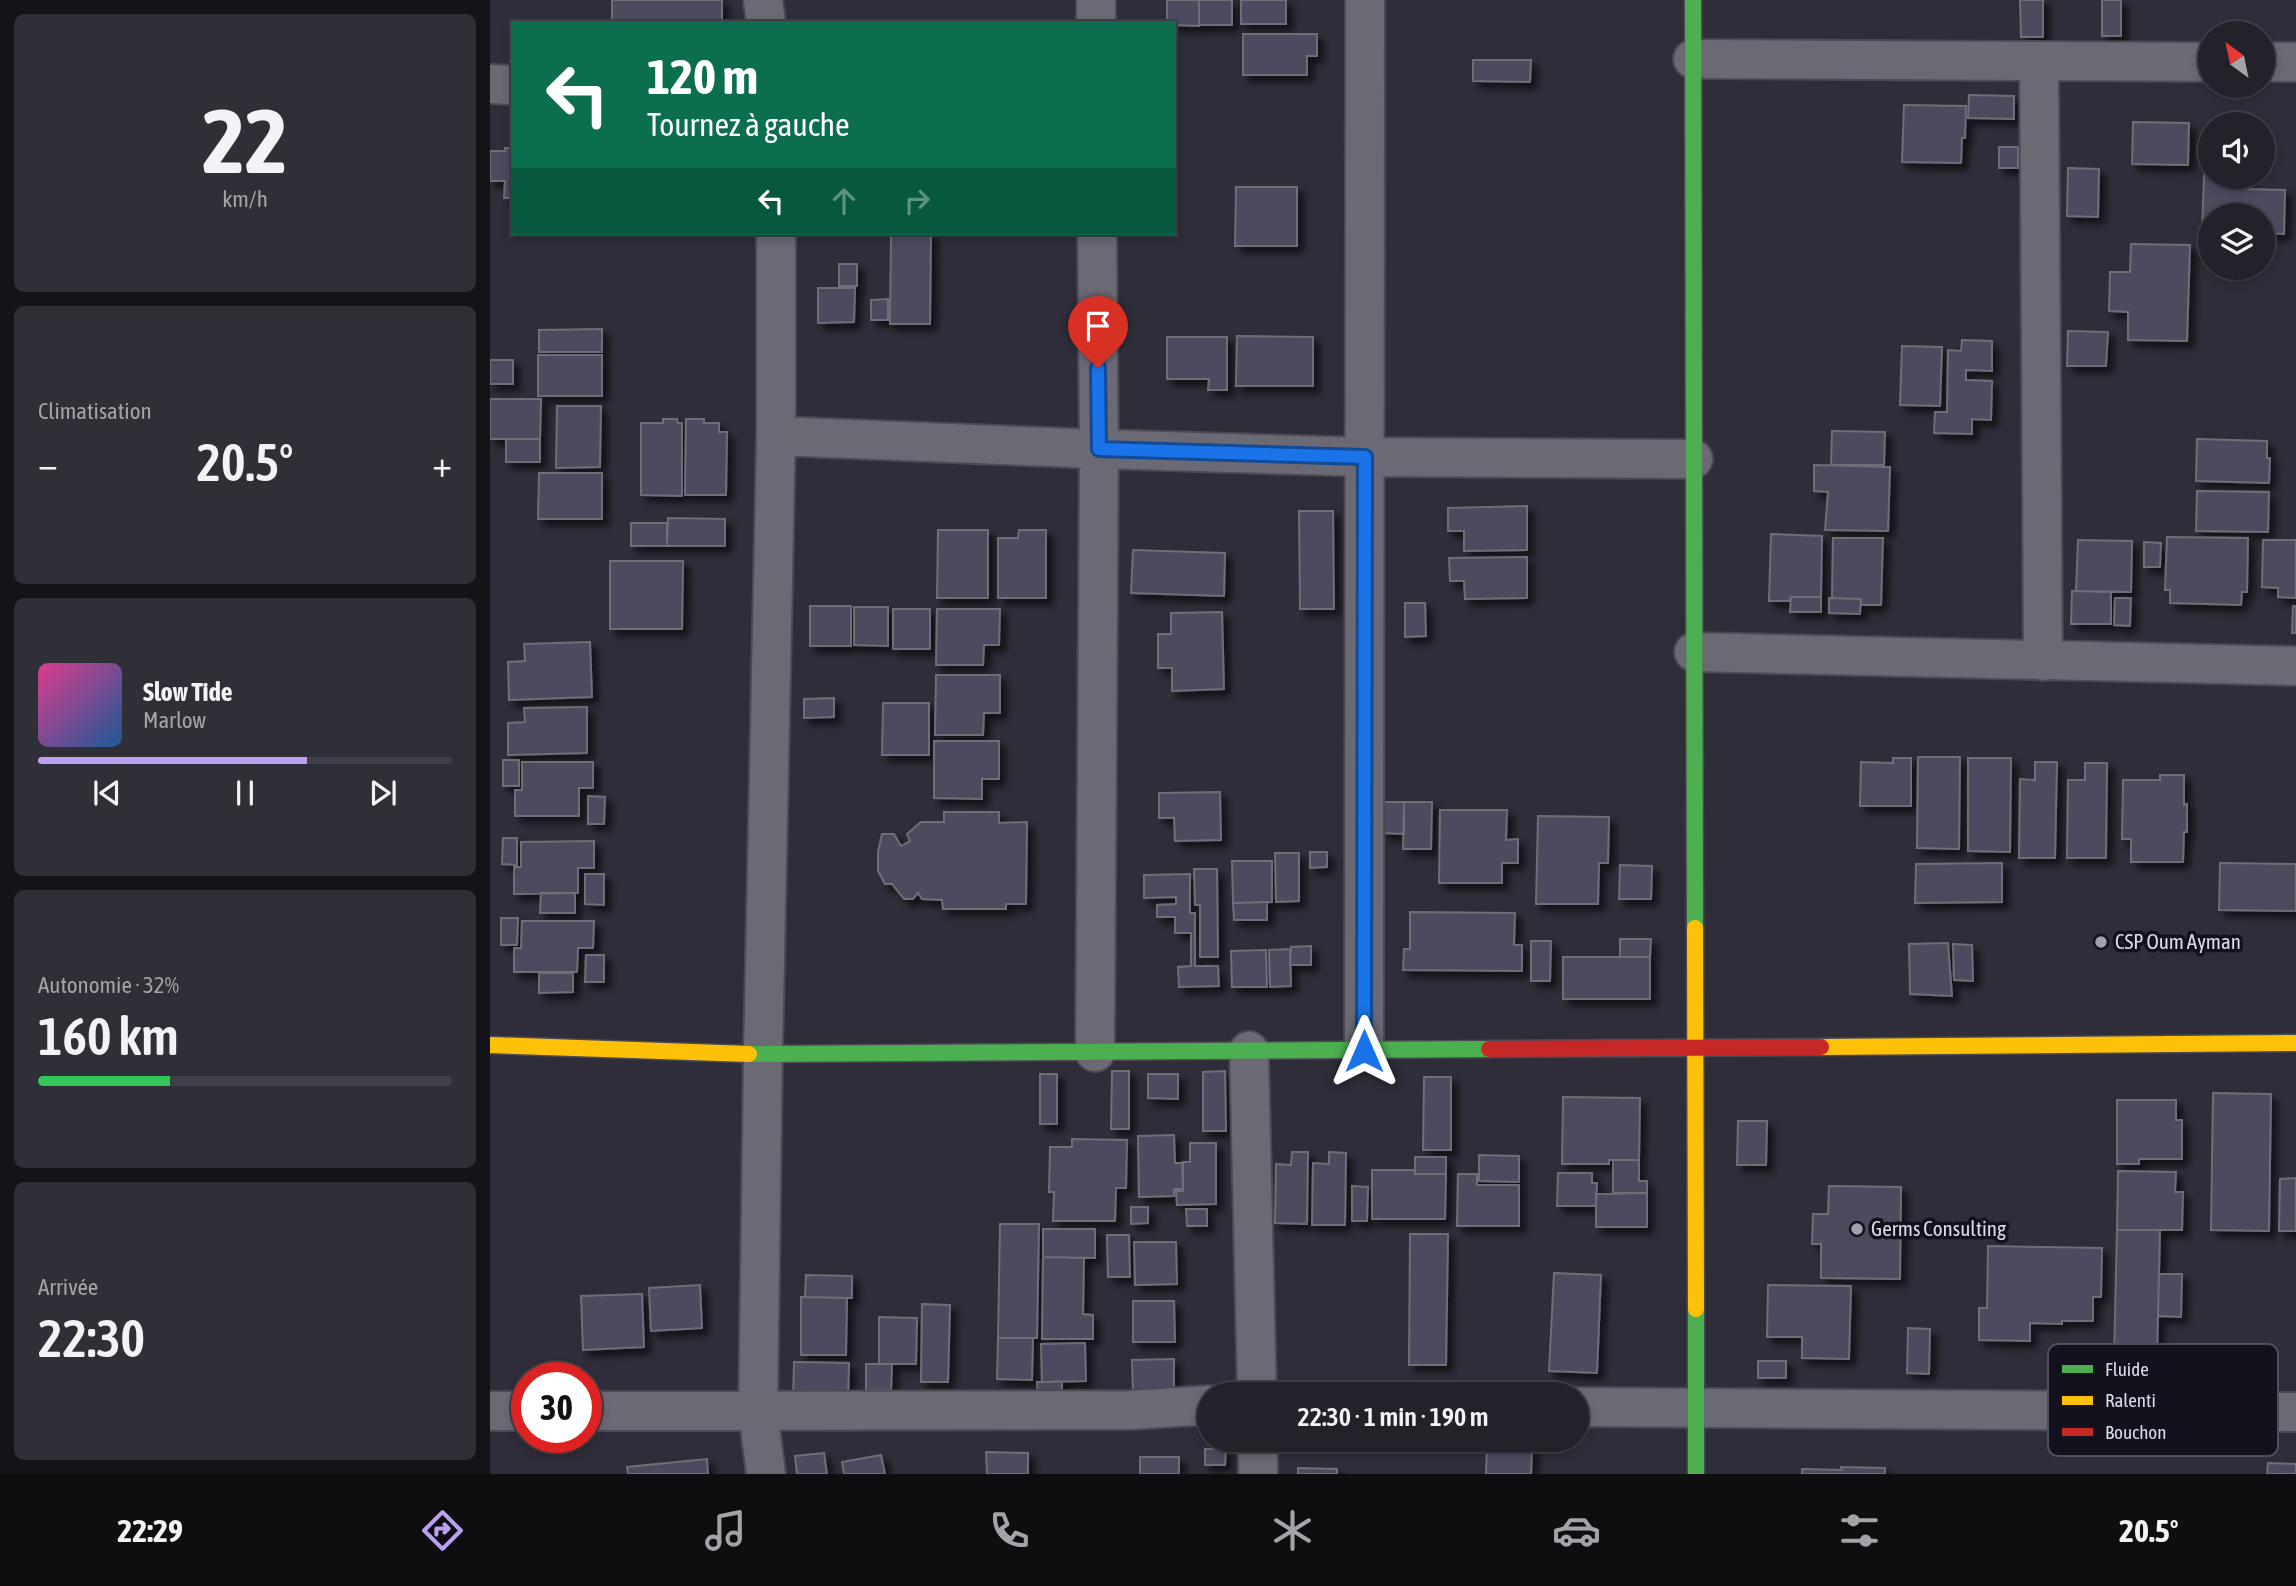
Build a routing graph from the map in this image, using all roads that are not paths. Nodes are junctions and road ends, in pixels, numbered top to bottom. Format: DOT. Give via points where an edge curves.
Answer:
graph roads {
  1 [pos="763,0"];
  2 [pos="1096,0"];
  3 [pos="1365,0"];
  4 [pos="1693,0"];
  5 [pos="766,21"];
  6 [pos="1096,21"];
  7 [pos="1693,60"];
  8 [pos="2039,61"];
  9 [pos="2198,62"];
  10 [pos="2275,62"];
  11 [pos="2296,62"];
  12 [pos="490,84"];
  13 [pos="511,85"];
  14 [pos="776,235"];
  15 [pos="1097,235"];
  16 [pos="776,436"];
  17 [pos="1099,449"];
  18 [pos="1365,457"];
  19 [pos="1693,459"];
  20 [pos="1694,652"];
  21 [pos="2043,661"];
  22 [pos="2296,666"];
  23 [pos="2296,1043"];
  24 [pos="490,1045"];
  25 [pos="1695,1048"];
  26 [pos="1249,1051"];
  27 [pos="1364,1051"];
  28 [pos="1095,1052"];
  29 [pos="763,1055"];
  30 [pos="1257,1382"];
  31 [pos="1197,1406"];
  32 [pos="1589,1407"];
  33 [pos="1696,1408"];
  34 [pos="2048,1410"];
  35 [pos="490,1411"];
  36 [pos="511,1411"];
  37 [pos="602,1411"];
  38 [pos="758,1412"];
  39 [pos="2278,1412"];
  40 [pos="2296,1412"];
  41 [pos="1258,1452"];
  42 [pos="766,1474"];
  43 [pos="1258,1474"];
  44 [pos="1696,1474"];
  1 -- 5 [label="street"];
  2 -- 6 [label="street"];
  3 -- 18 [label="street"];
  4 -- 7 [label="street"];
  7 -- 8 [label="street"];
  7 -- 19 [label="street"];
  8 -- 9 [label="street"];
  8 -- 21 [label="street"];
  10 -- 11 [label="street"];
  12 -- 13 [label="street"];
  14 -- 16 [label="street"];
  15 -- 17 [label="street"];
  16 -- 17 [label="street"];
  16 -- 29 [label="street"];
  17 -- 18 [label="street"];
  17 -- 28 [label="street"];
  18 -- 19 [label="street"];
  18 -- 27 [label="street"];
  19 -- 20 [label="street"];
  20 -- 21 [label="street"];
  20 -- 25 [label="street"];
  21 -- 22 [label="street"];
  23 -- 25 [label="street"];
  24 -- 29 [label="street"];
  25 -- 27 [label="street"];
  25 -- 33 [label="street"];
  26 -- 27 [label="street"];
  26 -- 28 [label="street"];
  26 -- 30 [label="street"];
  28 -- 29 [label="street"];
  29 -- 38 [label="street"];
  31 -- 38 [label="street"];
  32 -- 33 [label="street"];
  33 -- 34 [label="street"];
  33 -- 44 [label="street"];
  35 -- 36 [label="street"];
  37 -- 38 [label="street"];
  38 -- 42 [label="street"];
  39 -- 40 [label="street"];
  41 -- 43 [label="street"];
}
